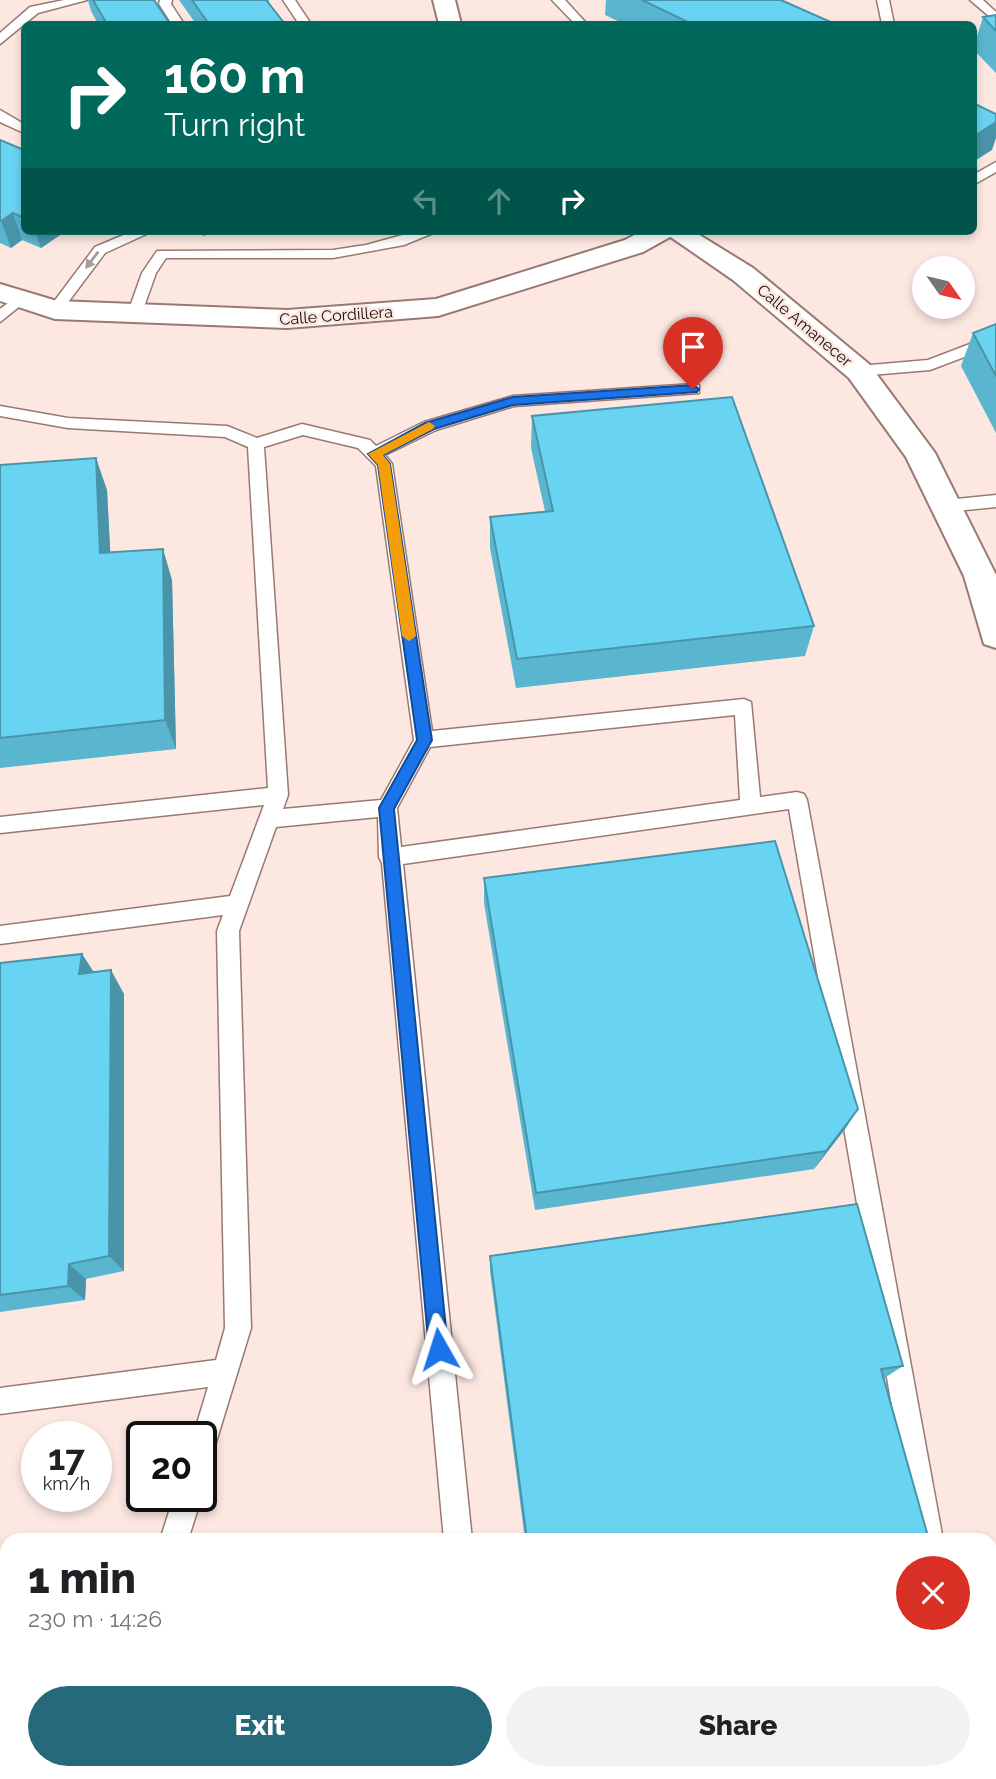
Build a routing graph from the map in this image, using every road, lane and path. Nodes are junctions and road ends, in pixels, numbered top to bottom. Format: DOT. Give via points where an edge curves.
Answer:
graph roads {
  1 [pos="80,0"];
  2 [pos="166,0"];
  3 [pos="289,0"];
  4 [pos="444,0"];
  5 [pos="558,0"];
  6 [pos="883,0"];
  7 [pos="976,0"];
  8 [pos="33,5"];
  9 [pos="996,18"];
  10 [pos="176,21"];
  11 [pos="303,21"];
  12 [pos="449,21"];
  13 [pos="578,21"];
  14 [pos="887,21"];
  15 [pos="0,40"];
  16 [pos="0,114"];
  17 [pos="21,128"];
  18 [pos="0,136"];
  19 [pos="996,166"];
  20 [pos="977,178"];
  21 [pos="136,235"];
  22 [pos="154,235"];
  23 [pos="422,235"];
  24 [pos="654,235"];
  25 [pos="681,235"];
  26 [pos="162,254"];
  27 [pos="7,303"];
  28 [pos="55,310"];
  29 [pos="135,315"];
  30 [pos="996,339"];
  31 [pos="859,371"];
  32 [pos="693,389"];
  33 [pos="0,411"];
  34 [pos="256,444"];
  35 [pos="374,454"];
  36 [pos="996,500"];
  37 [pos="946,506"];
  38 [pos="996,635"];
  39 [pos="425,740"];
  40 [pos="278,795"];
  41 [pos="751,806"];
  42 [pos="387,808"];
  43 [pos="271,819"];
  44 [pos="0,825"];
  45 [pos="389,858"];
  46 [pos="238,904"];
  47 [pos="0,935"];
  48 [pos="224,1372"];
  49 [pos="0,1401"];
  50 [pos="210,1421"];
  51 [pos="183,1512"];
  52 [pos="176,1533"];
  53 [pos="457,1533"];
  54 [pos="928,1533"];
  1 -- 8 [label="lane"];
  2 -- 10 [label="lane"];
  3 -- 11 [label="lane"];
  4 -- 12 [label="street"];
  5 -- 13 [label="lane"];
  6 -- 14 [label="lane"];
  7 -- 9 [label="lane"];
  8 -- 15 [label="lane"];
  16 -- 17 [label="lane"];
  17 -- 18 [label="lane"];
  19 -- 20 [label="lane"];
  21 -- 28 [label="lane, one-way" via="100,250"];
  22 -- 26 [label="lane"];
  23 -- 26 [label="lane" via="399,245 330,254"];
  24 -- 29 [label="street, Calle Cordillera" via="634,246 438,307 287,319"];
  25 -- 31 [label="street, Calle Amanecer" via="743,274"];
  26 -- 29 [label="lane" via="149,273"];
  27 -- 28 [label="street, Calle Cordillera"];
  28 -- 29 [label="street, Calle Cordillera"];
  30 -- 31 [label="lane" via="930,365"];
  31 -- 37 [label="street, Calle Amanecer" via="920,453"];
  32 -- 35 [label="lane" via="513,401 430,426"];
  33 -- 34 [label="lane" via="68,423 227,432"];
  34 -- 35 [label="lane" via="302,429 363,444"];
  34 -- 40 [label="lane"];
  35 -- 39 [label="lane" via="384,464"];
  36 -- 37 [label="lane"];
  37 -- 38 [label="street, Calle Amanecer" via="980,576"];
  39 -- 41 [label="lane" via="744,707"];
  39 -- 42 [label="lane"];
  40 -- 43 [label="lane"];
  40 -- 44 [label="lane"];
  41 -- 45 [label="lane"];
  41 -- 54 [label="lane" via="797,800"];
  42 -- 43 [label="lane"];
  42 -- 45 [label="lane"];
  43 -- 46 [label="lane"];
  45 -- 53 [label="lane"];
  46 -- 47 [label="lane"];
  46 -- 48 [label="lane" via="228,931 238,1328"];
  48 -- 49 [label="lane"];
  48 -- 50 [label="lane"];
  51 -- 52 [label="lane"];
}
